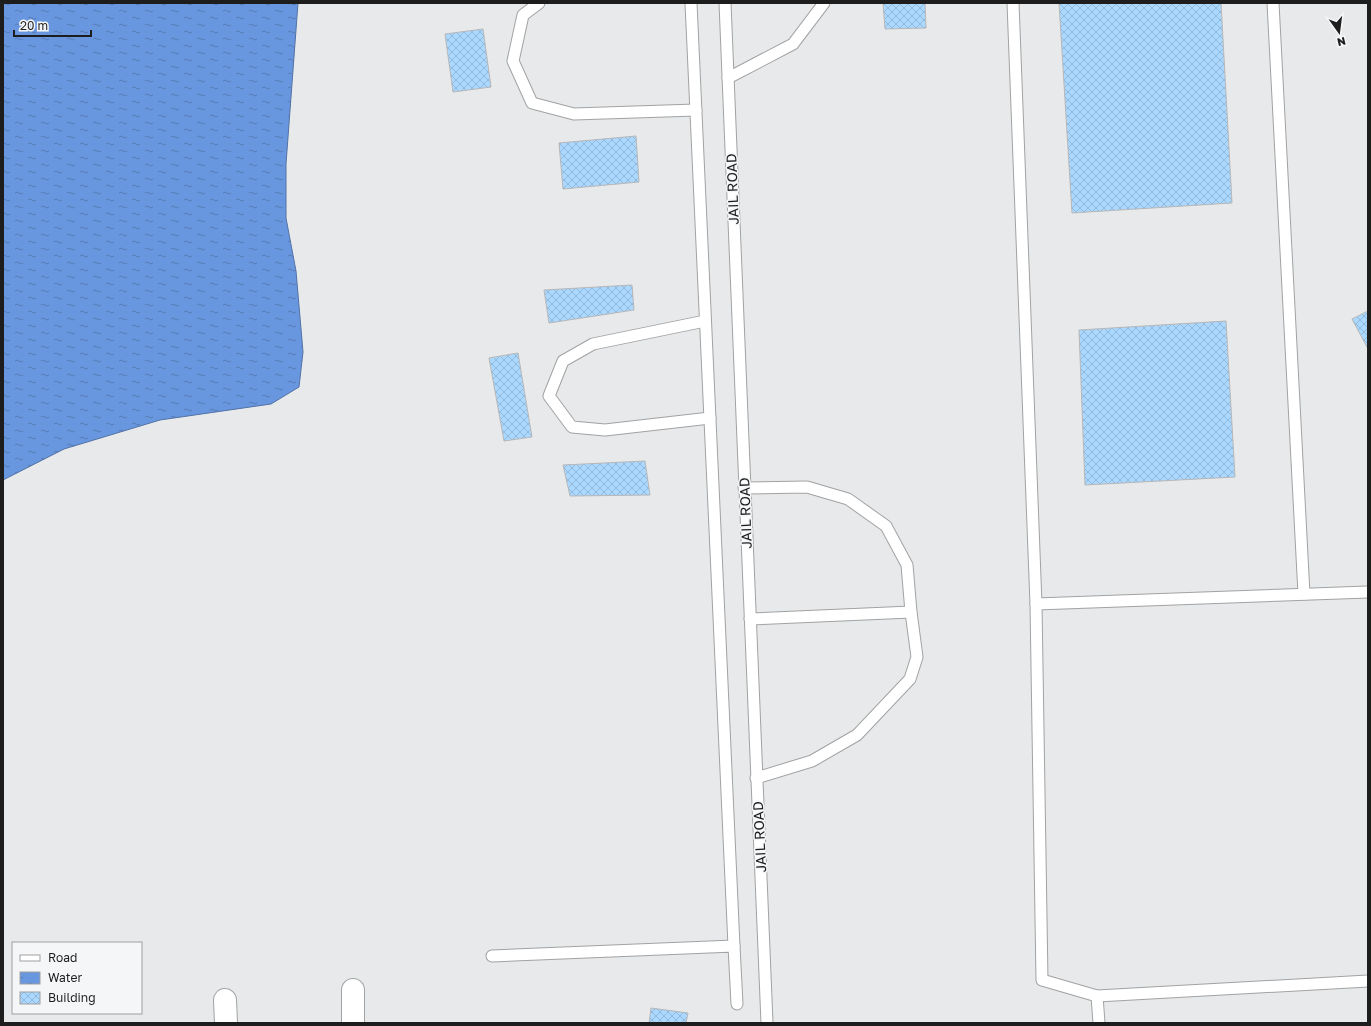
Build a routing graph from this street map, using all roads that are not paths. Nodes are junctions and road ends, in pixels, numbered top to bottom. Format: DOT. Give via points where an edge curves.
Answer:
graph roads {
  1 [pos="539,3"];
  2 [pos="691,3"];
  3 [pos="725,3"];
  4 [pos="824,3"];
  5 [pos="1013,3"];
  6 [pos="1273,3"];
  7 [pos="728,78"];
  8 [pos="696,110"];
  9 [pos="705,321"];
  10 [pos="710,418"];
  11 [pos="744,488"];
  12 [pos="1368,592"];
  13 [pos="1304,594"];
  14 [pos="1036,604"];
  15 [pos="911,612"];
  16 [pos="750,619"];
  17 [pos="756,778"];
  18 [pos="734,946"];
  19 [pos="492,956"];
  20 [pos="1368,981"];
  21 [pos="354,990"];
  22 [pos="1097,996"];
  23 [pos="225,1000"];
  24 [pos="736,1004"];
  25 [pos="226,1023"];
  26 [pos="353,1023"];
  27 [pos="767,1023"];
  28 [pos="1099,1023"];
  1 -- 8 [label="lane" via="523,15 513,61 532,103 574,114"];
  2 -- 8 [label="lane"];
  3 -- 7 [label="lane, JAIL ROAD"];
  4 -- 7 [label="lane" via="793,44"];
  5 -- 14 [label="lane"];
  6 -- 13 [label="lane"];
  7 -- 11 [label="lane, JAIL ROAD"];
  8 -- 9 [label="lane"];
  9 -- 10 [label="lane"];
  9 -- 10 [label="lane" via="593,344 563,361 549,396 572,426 605,430"];
  10 -- 18 [label="lane"];
  11 -- 15 [label="lane" via="807,487 848,500 886,526 908,565"];
  11 -- 16 [label="lane, JAIL ROAD"];
  12 -- 13 [label="lane"];
  13 -- 14 [label="lane"];
  14 -- 22 [label="lane" via="1042,980"];
  15 -- 16 [label="lane"];
  15 -- 17 [label="lane" via="917,657 910,679 857,735 812,761"];
  16 -- 17 [label="lane, JAIL ROAD"];
  17 -- 27 [label="lane, JAIL ROAD"];
  18 -- 19 [label="lane"];
  18 -- 24 [label="lane"];
  20 -- 22 [label="lane"];
  21 -- 26 [label="street"];
  22 -- 28 [label="lane"];
  23 -- 25 [label="street"];
}
